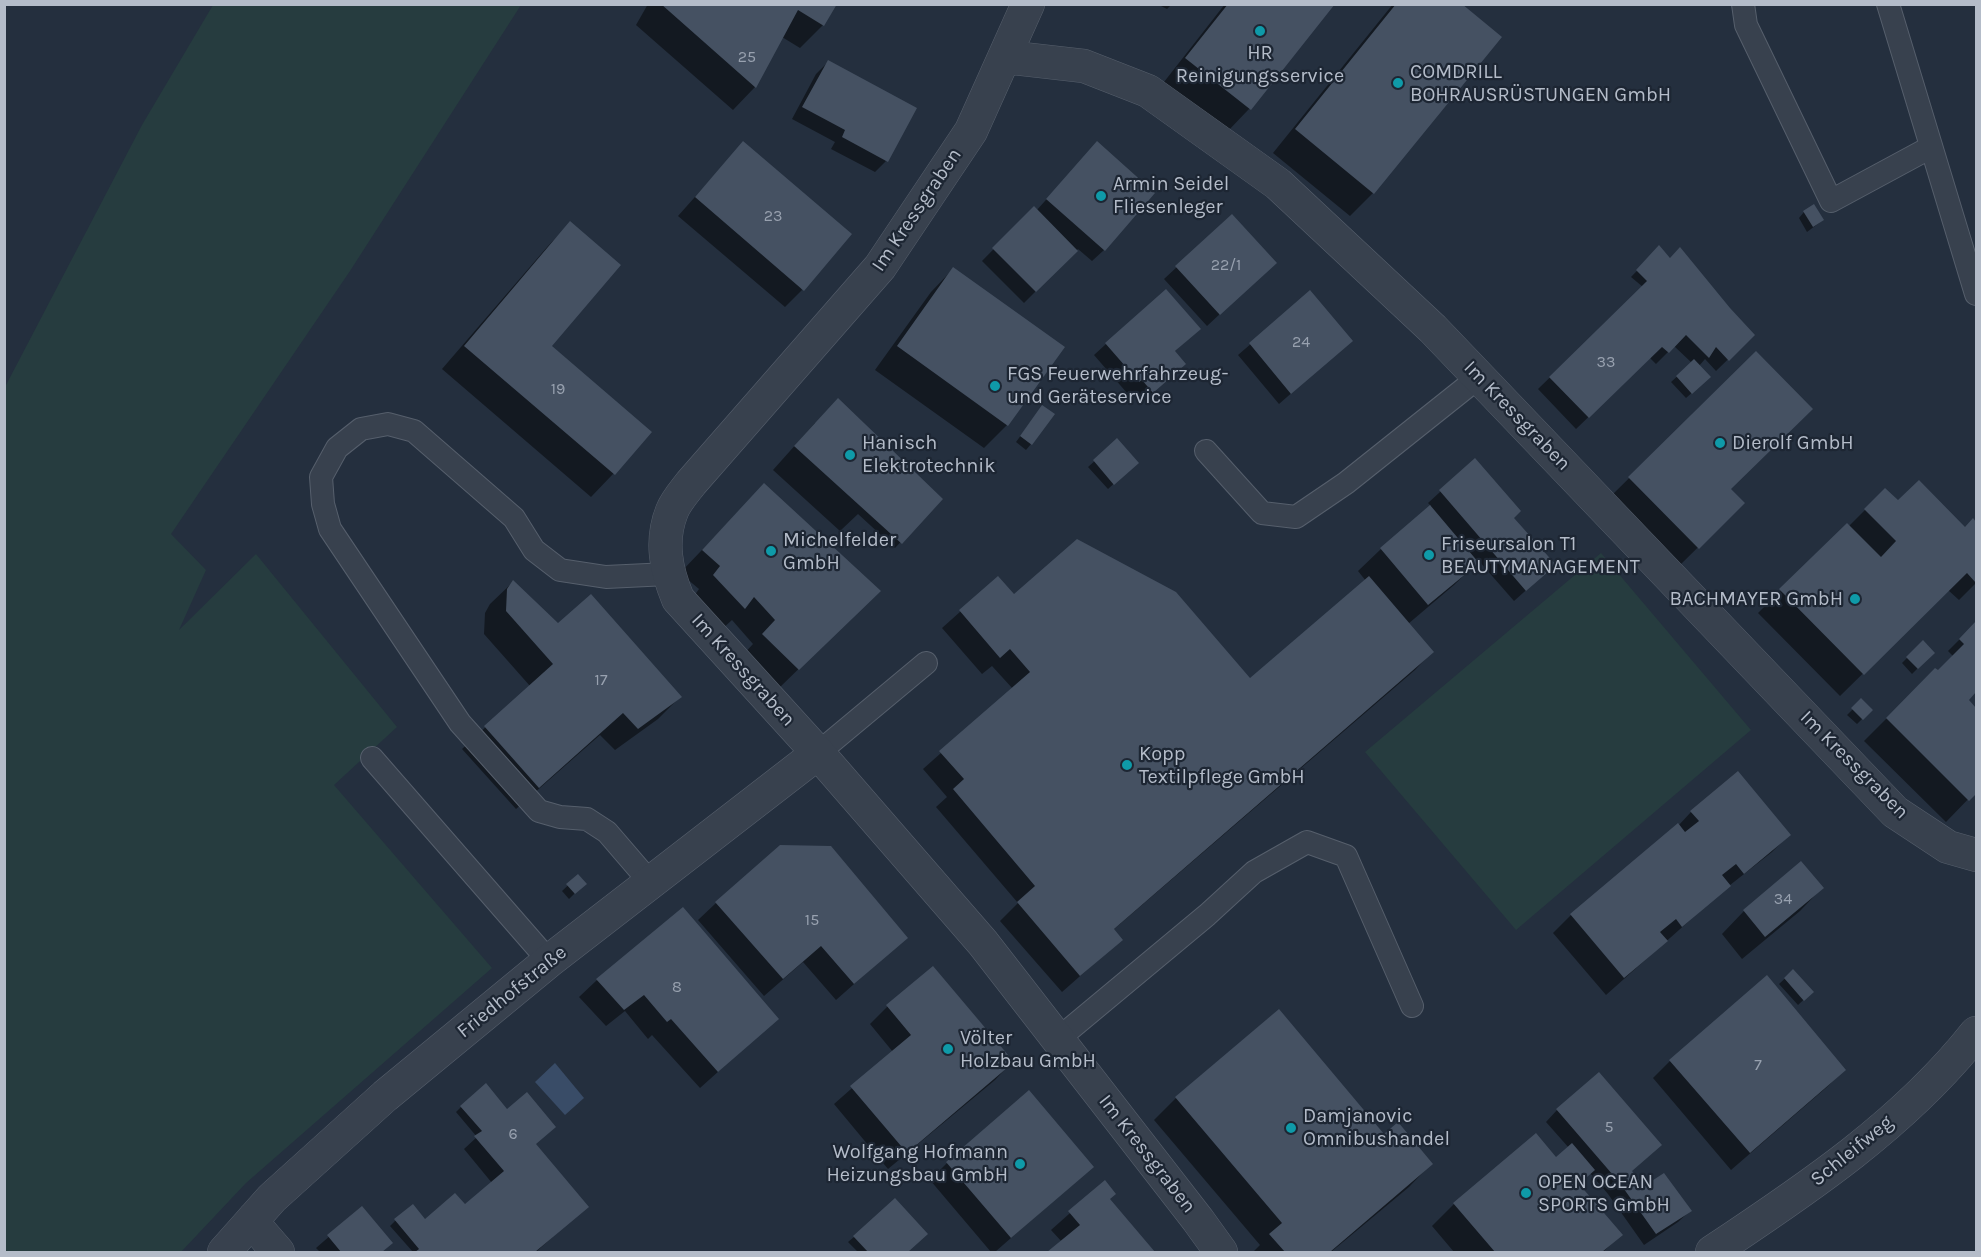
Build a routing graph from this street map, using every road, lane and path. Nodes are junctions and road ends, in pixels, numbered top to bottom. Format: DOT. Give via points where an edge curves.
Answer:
graph roads {
  1 [pos="1028,4"];
  2 [pos="1743,4"];
  3 [pos="1888,4"];
  4 [pos="1005,57"];
  5 [pos="1931,147"];
  6 [pos="1977,294"];
  7 [pos="1479,377"];
  8 [pos="1206,451"];
  9 [pos="668,574"];
  10 [pos="926,663"];
  11 [pos="818,753"];
  12 [pos="372,758"];
  13 [pos="1977,855"];
  14 [pos="650,882"];
  15 [pos="549,961"];
  16 [pos="1412,1006"];
  17 [pos="1977,1033"];
  18 [pos="1058,1039"];
  19 [pos="254,1218"];
  20 [pos="224,1252"];
  21 [pos="278,1252"];
  22 [pos="1221,1252"];
  23 [pos="1713,1252"];
  1 -- 4 [label="street, Im Kressgraben"];
  2 -- 5 [label="lane" via="1746,25 1831,201"];
  3 -- 5 [label="lane"];
  4 -- 7 [label="street, Im Kressgraben" via="1084,66 1148,91 1278,184"];
  4 -- 9 [label="street, Im Kressgraben" via="971,131 880,267 691,483 672,510 665,544"];
  5 -- 6 [label="lane"];
  7 -- 8 [label="lane" via="1347,483 1296,517 1262,513"];
  7 -- 13 [label="street, Im Kressgraben" via="1895,812 1948,847"];
  9 -- 11 [label="street, Im Kressgraben" via="678,599"];
  9 -- 14 [label="lane" via="606,577 560,570 534,550 514,518 414,431 388,424 361,429 337,448 321,477 322,504 330,529 460,723 539,811 587,819 607,832"];
  10 -- 11 [label="lane"];
  11 -- 14 [label="street, Friedhofstraße"];
  11 -- 18 [label="street, Im Kressgraben" via="983,943"];
  12 -- 15 [label="lane"];
  14 -- 15 [label="street, Friedhofstraße"];
  15 -- 19 [label="street, Friedhofstraße" via="385,1096"];
  16 -- 18 [label="lane" via="1346,856 1307,842 1254,872"];
  17 -- 23 [label="street, Schleifweg" via="1881,1131"];
  18 -- 22 [label="street, Im Kressgraben"];
  19 -- 20 [label="street, Friedhofstraße"];
  19 -- 21 [label="street"];
}
